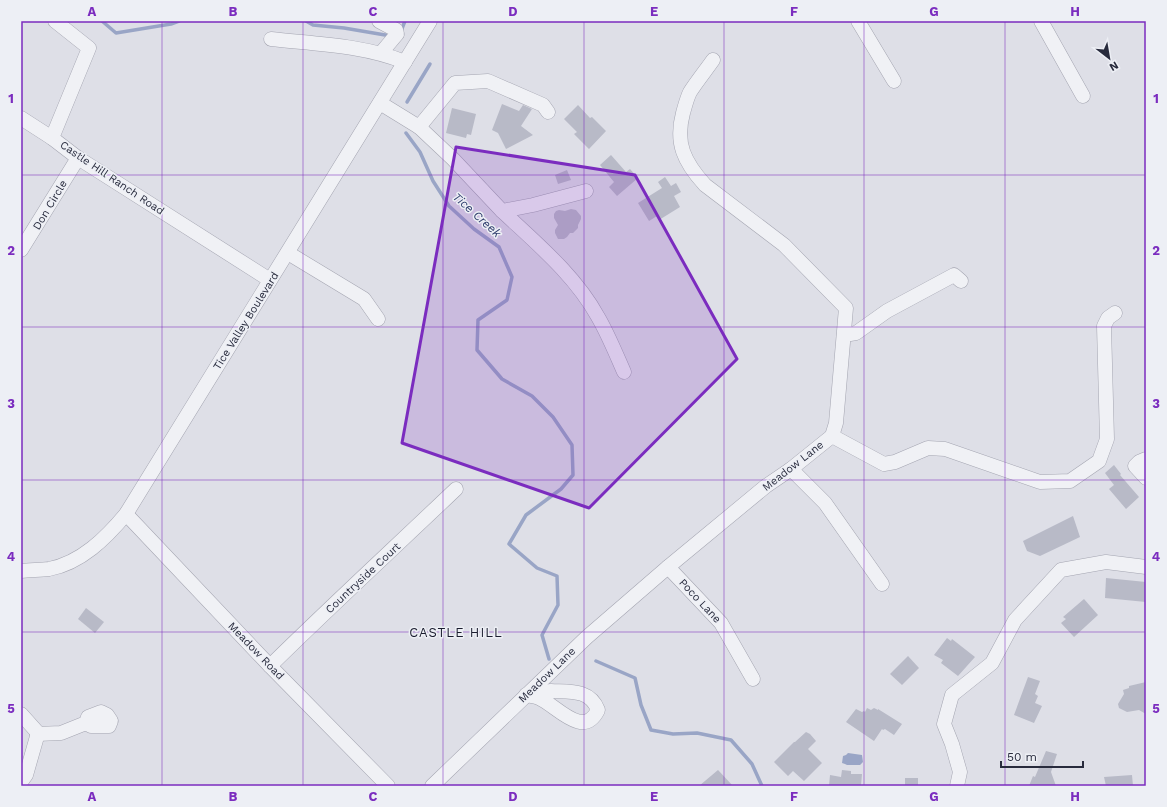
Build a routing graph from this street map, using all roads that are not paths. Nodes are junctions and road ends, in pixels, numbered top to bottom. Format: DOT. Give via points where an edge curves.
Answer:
graph roads {
  1 [pos="55,21"];
  2 [pos="379,21"];
  3 [pos="430,21"];
  4 [pos="858,21"];
  5 [pos="1041,21"];
  6 [pos="271,39"];
  7 [pos="381,53"];
  8 [pos="713,60"];
  9 [pos="405,62"];
  10 [pos="894,81"];
  11 [pos="1083,96"];
  12 [pos="380,103"];
  13 [pos="548,112"];
  14 [pos="21,118"];
  15 [pos="419,127"];
  16 [pos="52,138"];
  17 [pos="78,158"];
  18 [pos="586,191"];
  19 [pos="502,211"];
  20 [pos="21,250"];
  21 [pos="288,253"];
  22 [pos="270,280"];
  23 [pos="961,281"];
  24 [pos="1115,313"];
  25 [pos="378,319"];
  26 [pos="844,335"];
  27 [pos="624,372"];
  28 [pos="832,436"];
  29 [pos="1146,459"];
  30 [pos="791,469"];
  31 [pos="1146,478"];
  32 [pos="456,489"];
  33 [pos="126,514"];
  34 [pos="1146,567"];
  35 [pos="668,568"];
  36 [pos="21,571"];
  37 [pos="882,584"];
  38 [pos="270,666"];
  39 [pos="753,679"];
  40 [pos="21,714"];
  41 [pos="86,723"];
  42 [pos="37,734"];
  43 [pos="21,782"];
  44 [pos="388,786"];
  45 [pos="432,786"];
  46 [pos="957,786"];
  1 -- 16 [label="street, Castle Hill Ranch Road" via="89,48"];
  2 -- 7 [label="street" via="396,30 394,38"];
  3 -- 9 [label="street, Tice Valley Boulevard"];
  4 -- 10 [label="street"];
  5 -- 11 [label="street"];
  6 -- 7 [label="street"];
  7 -- 9 [label="street"];
  8 -- 26 [label="street, Meadow Lane" via="690,93 680,125 680,143 687,161 705,185 784,245 846,308"];
  9 -- 12 [label="street, Tice Valley Boulevard"];
  12 -- 15 [label="street"];
  12 -- 21 [label="street, Tice Valley Boulevard"];
  13 -- 15 [label="street" via="543,105 488,81 455,83"];
  14 -- 16 [label="street"];
  15 -- 19 [label="street"];
  16 -- 17 [label="street, Castle Hill Ranch Road"];
  17 -- 20 [label="street, Don Circle"];
  17 -- 22 [label="street, Castle Hill Ranch Road"];
  18 -- 19 [label="street"];
  19 -- 27 [label="street" via="575,282 598,317"];
  21 -- 22 [label="street, Tice Valley Boulevard"];
  21 -- 25 [label="street" via="364,299"];
  22 -- 33 [label="street, Tice Valley Boulevard"];
  23 -- 26 [label="street" via="954,275 887,311 856,333"];
  24 -- 28 [label="street" via="1108,318 1104,326 1107,440 1099,461 1070,481 1040,482 945,449 928,448 884,464"];
  26 -- 28 [label="street, Meadow Lane" via="836,423"];
  28 -- 30 [label="street, Meadow Lane"];
  29 -- 31 [label="street" via="1135,466"];
  30 -- 35 [label="street, Meadow Lane" via="766,486"];
  30 -- 37 [label="street" via="825,503"];
  32 -- 38 [label="street, Countryside Court"];
  33 -- 36 [label="street, Tice Valley Boulevard" via="104,539 76,559 63,566"];
  33 -- 38 [label="street, Meadow Road"];
  34 -- 46 [label="street" via="1106,562 1061,570 1015,620 992,663 952,695 944,724 960,772"];
  35 -- 39 [label="street, Poco Lane" via="721,623"];
  35 -- 45 [label="street, Meadow Lane" via="587,636"];
  38 -- 44 [label="street, Meadow Road"];
  40 -- 42 [label="street"];
  41 -- 42 [label="street" via="61,733"];
  42 -- 43 [label="street" via="26,775"];
}
